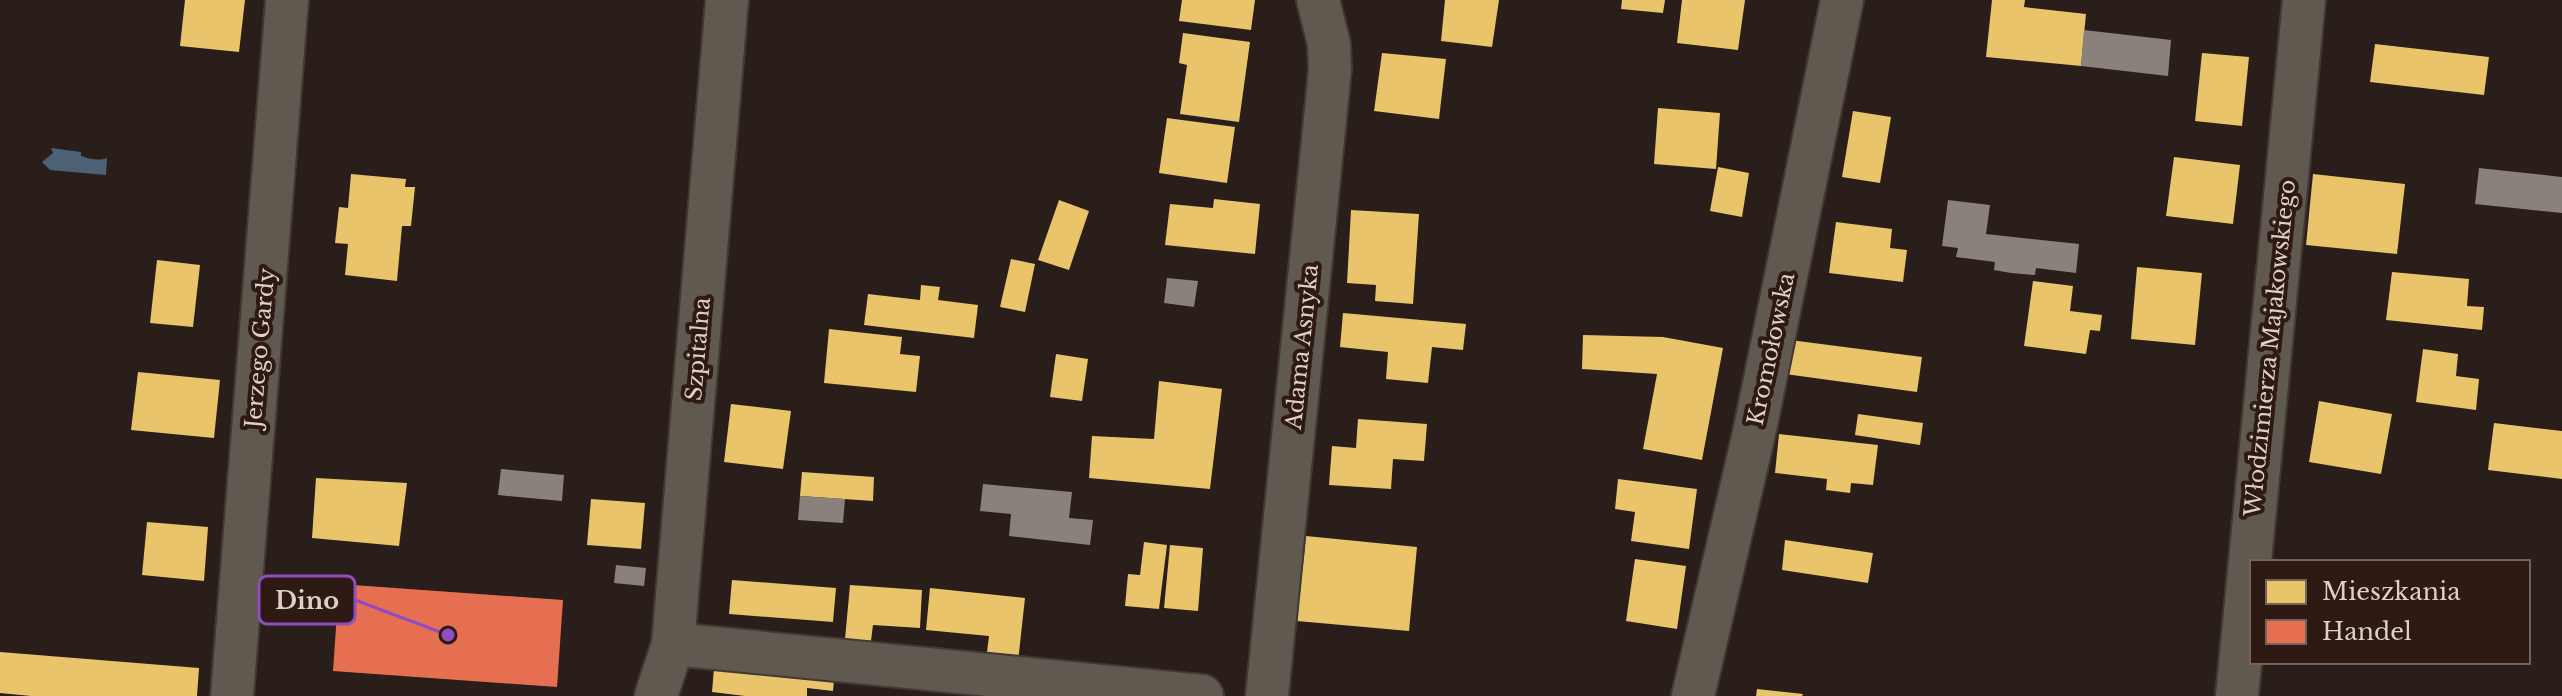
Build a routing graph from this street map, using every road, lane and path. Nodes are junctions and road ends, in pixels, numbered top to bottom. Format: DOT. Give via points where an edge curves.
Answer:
graph roads {
  1 [pos="287,0"];
  2 [pos="727,0"];
  3 [pos="1318,0"];
  4 [pos="1842,0"];
  5 [pos="2304,0"];
  6 [pos="2250,560"];
  7 [pos="2250,561"];
  8 [pos="673,644"];
  9 [pos="232,696"];
  10 [pos="656,696"];
  11 [pos="1202,696"];
  12 [pos="1267,696"];
  13 [pos="1693,696"];
  14 [pos="2237,696"];
  1 -- 9 [label="street, Jerzego Gardy"];
  2 -- 8 [label="street, Szpitalna"];
  3 -- 12 [label="street, Adama Asnyka" via="1330,70"];
  4 -- 13 [label="street, Kromołowska" via="1755,429"];
  5 -- 6 [label="street, Włodzimierza Majakowskiego"];
  7 -- 14 [label="street, Włodzimierza Majakowskiego"];
  8 -- 10 [label="street, Szpitalna"];
  8 -- 11 [label="street"];
}
